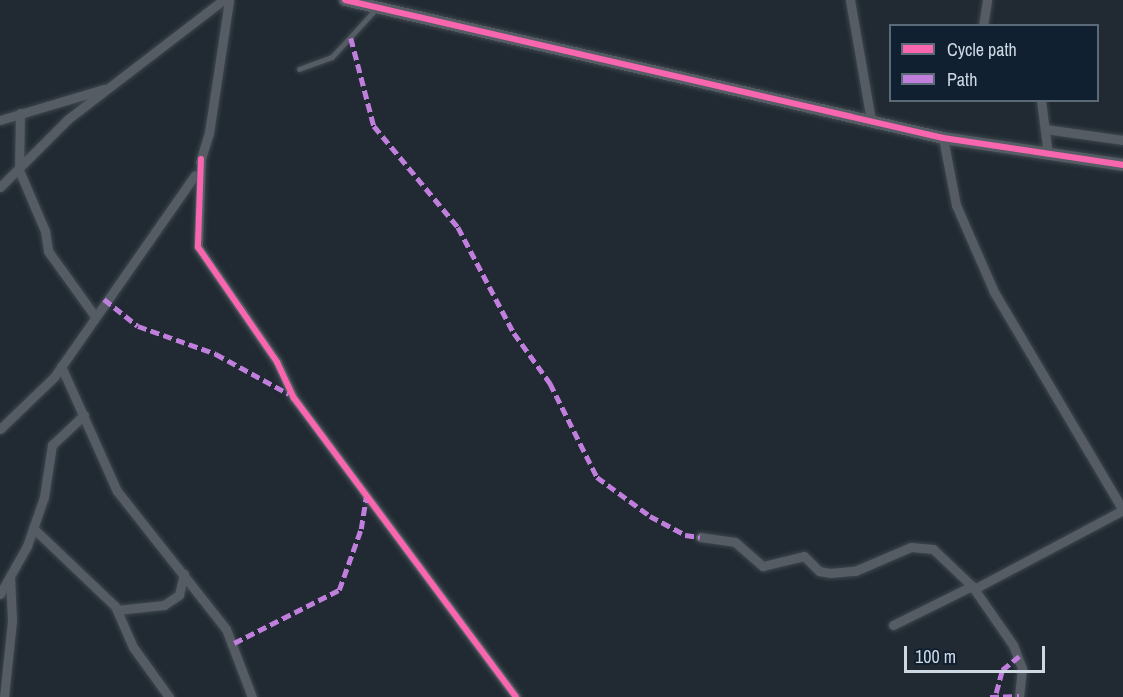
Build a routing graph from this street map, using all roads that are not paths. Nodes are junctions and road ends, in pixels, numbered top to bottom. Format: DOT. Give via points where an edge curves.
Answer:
graph roads {
  1 [pos="223,0"];
  2 [pos="229,0"];
  3 [pos="345,0"];
  4 [pos="850,0"];
  5 [pos="987,0"];
  6 [pos="376,8"];
  7 [pos="983,24"];
  8 [pos="299,69"];
  9 [pos="105,88"];
  10 [pos="1041,102"];
  11 [pos="20,113"];
  12 [pos="0,120"];
  13 [pos="871,120"];
  14 [pos="1045,129"];
  15 [pos="943,138"];
  16 [pos="1123,141"];
  17 [pos="1048,155"];
  18 [pos="201,159"];
  19 [pos="1123,165"];
  20 [pos="19,170"];
  21 [pos="0,187"];
  22 [pos="94,315"];
  23 [pos="61,366"];
  24 [pos="84,415"];
  25 [pos="0,429"];
  26 [pos="1123,510"];
  27 [pos="33,528"];
  28 [pos="700,537"];
  29 [pos="184,574"];
  30 [pos="10,576"];
  31 [pos="973,587"];
  32 [pos="0,594"];
  33 [pos="117,610"];
  34 [pos="893,625"];
  35 [pos="4,697"];
  36 [pos="169,697"];
  37 [pos="252,697"];
  38 [pos="516,697"];
  39 [pos="1019,697"];
  1 -- 9 [label="street"];
  2 -- 18 [label="street"];
  3 -- 6 [label="street"];
  4 -- 13 [label="street"];
  5 -- 7 [label="street"];
  6 -- 8 [label="lane" via="332,57"];
  6 -- 13 [label="street"];
  9 -- 11 [label="street"];
  9 -- 20 [label="street"];
  10 -- 14 [label="street"];
  11 -- 12 [label="street"];
  11 -- 20 [label="street"];
  13 -- 15 [label="street"];
  14 -- 16 [label="street"];
  14 -- 17 [label="street"];
  15 -- 17 [label="street"];
  15 -- 26 [label="street" via="956,205 994,292"];
  17 -- 19 [label="street"];
  18 -- 22 [label="street" via="180,204"];
  18 -- 38 [label="street" via="198,247 277,362 294,398"];
  20 -- 21 [label="street"];
  20 -- 22 [label="street" via="45,231 48,251"];
  22 -- 23 [label="street"];
  23 -- 24 [label="street"];
  23 -- 25 [label="street"];
  24 -- 27 [label="street" via="52,445"];
  24 -- 29 [label="street" via="117,491"];
  26 -- 31 [label="street"];
  27 -- 30 [label="street"];
  27 -- 33 [label="street"];
  28 -- 31 [label="street" via="735,542 763,566 804,555 819,571 830,573 855,571 924,546 941,553"];
  29 -- 33 [label="street" via="179,594 165,605"];
  29 -- 37 [label="street" via="234,643"];
  30 -- 32 [label="street"];
  30 -- 35 [label="street" via="12,621"];
  31 -- 34 [label="street"];
  31 -- 39 [label="street" via="1019,656"];
  33 -- 36 [label="street" via="133,647"];
}
